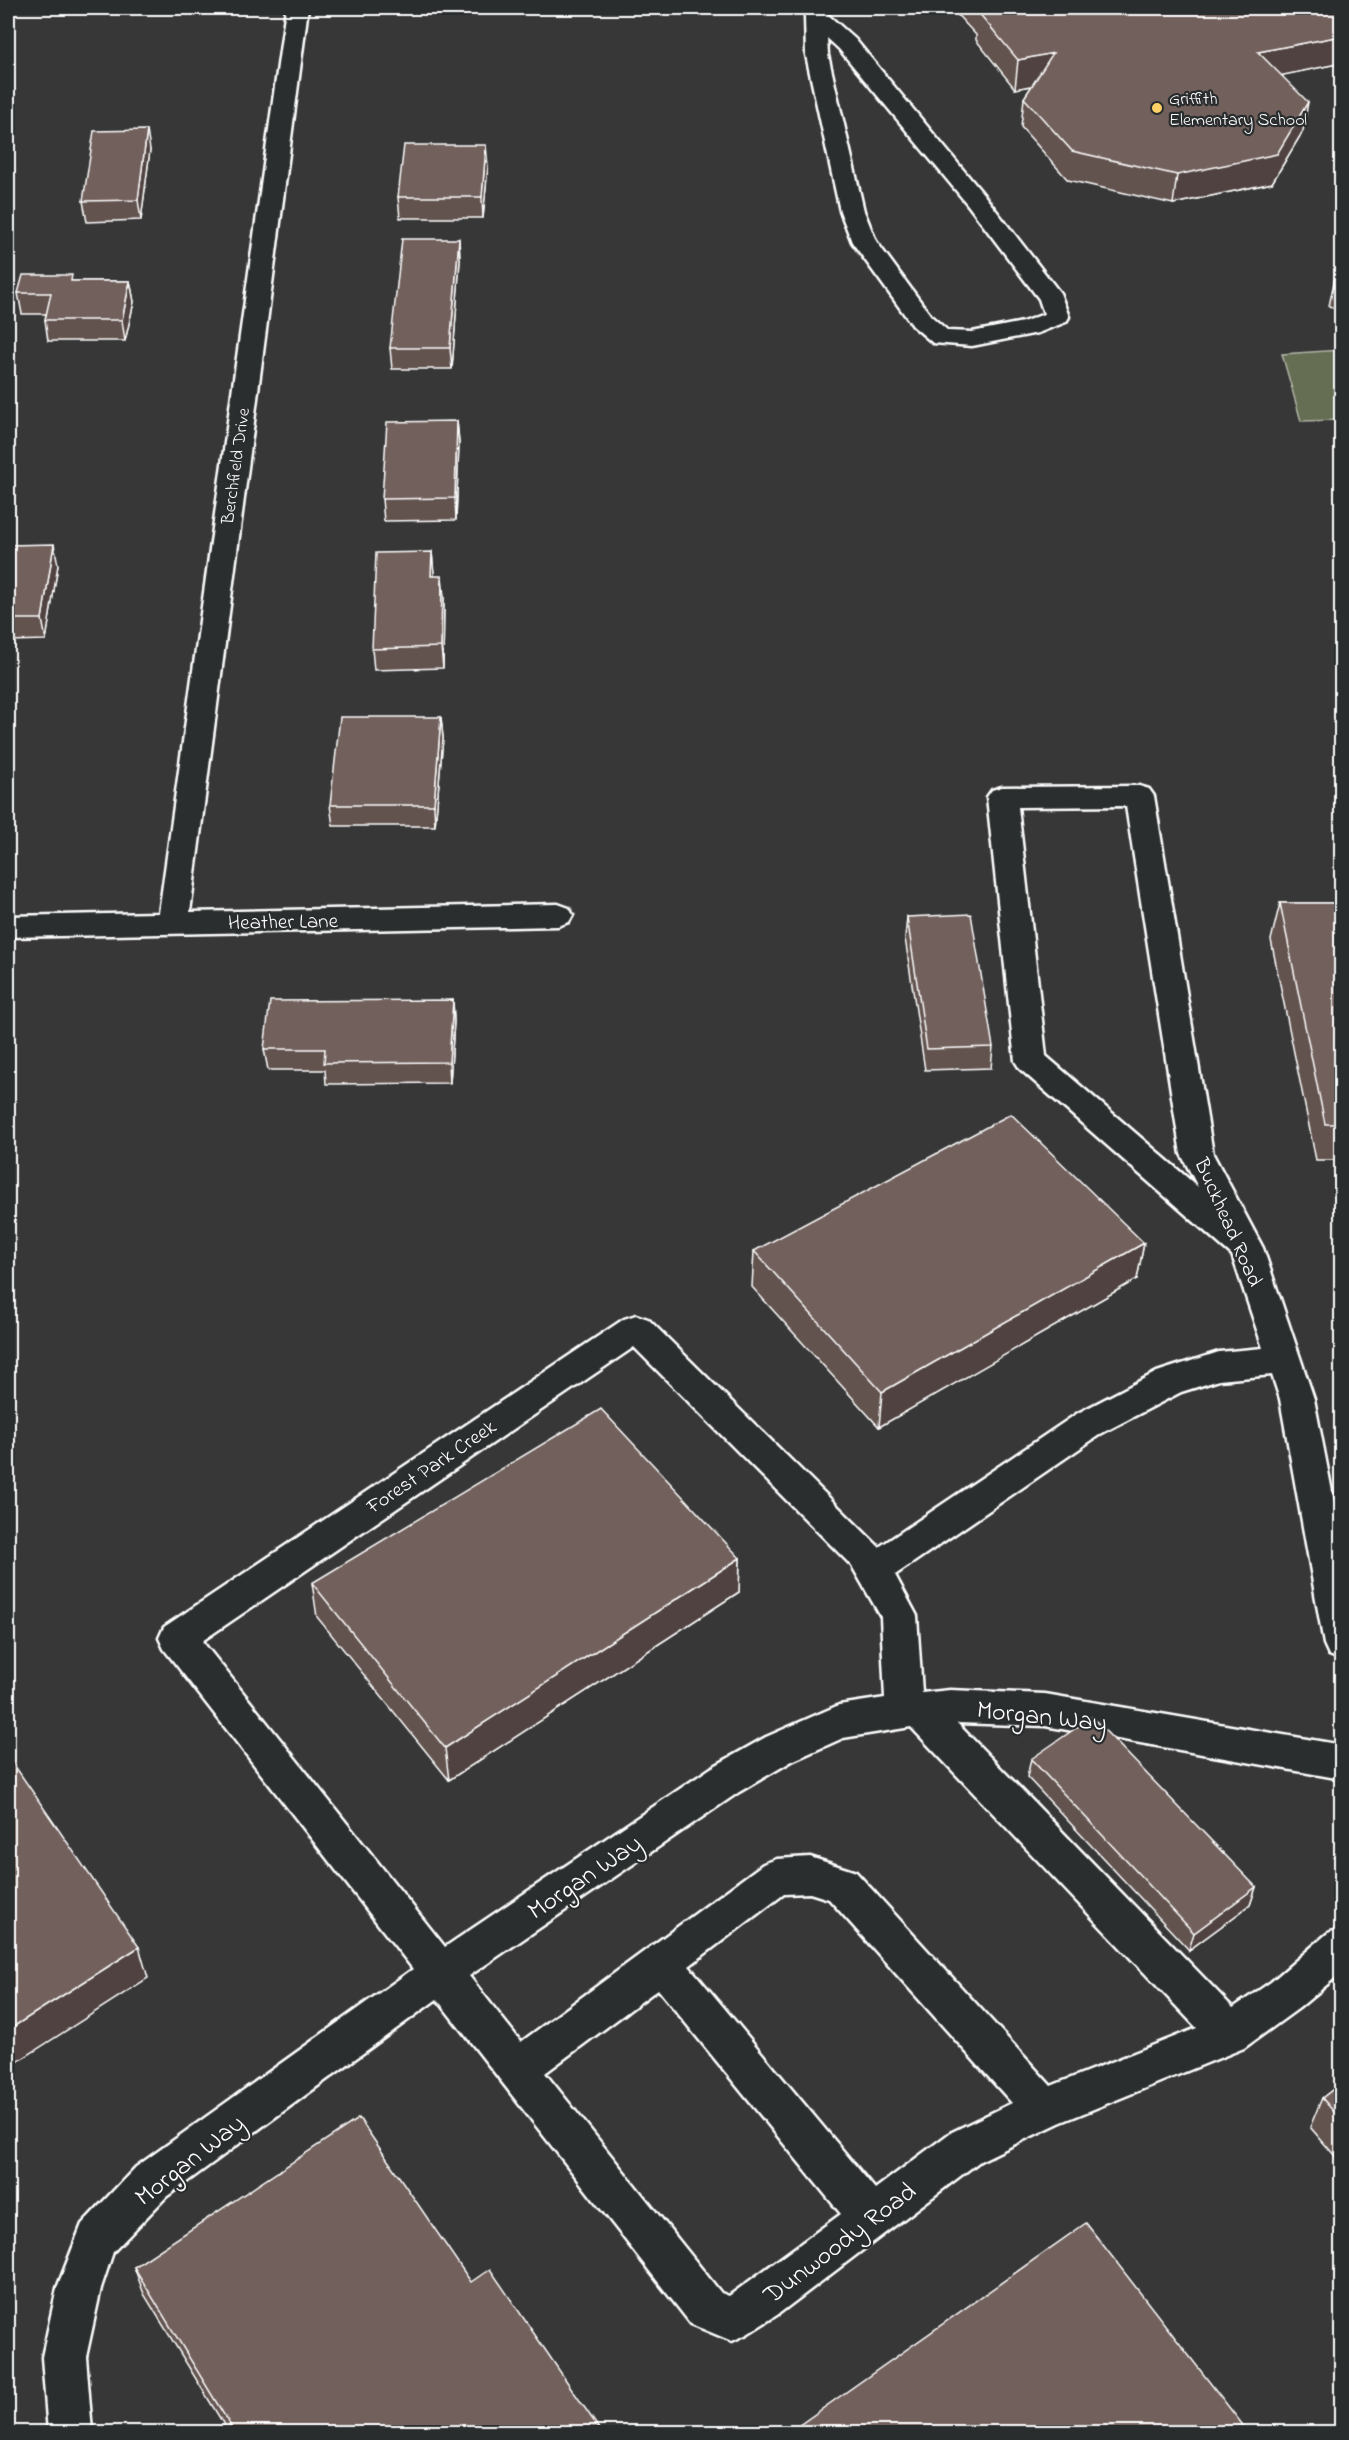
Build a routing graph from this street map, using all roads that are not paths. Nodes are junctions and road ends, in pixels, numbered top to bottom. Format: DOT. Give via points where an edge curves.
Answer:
graph roads {
  1 [pos="297,8"];
  2 [pos="815,12"];
  3 [pos="558,915"];
  4 [pos="173,924"];
  5 [pos="8,927"];
  6 [pos="1246,1248"];
  7 [pos="1284,1360"];
  8 [pos="874,1570"];
  9 [pos="1341,1644"];
  10 [pos="912,1710"];
  11 [pos="1341,1762"];
  12 [pos="1341,1946"];
  13 [pos="661,1962"];
  14 [pos="440,1973"];
  15 [pos="1230,2034"];
  16 [pos="516,2070"];
  17 [pos="1044,2109"];
  18 [pos="871,2217"];
  19 [pos="70,2433"];
  1 -- 4 [label="street, Berchfield Drive"];
  2 -- 2 [label="street" via="818,55 852,211 864,242 922,321 942,338 972,339 1029,328 1057,317 1051,298 976,200 847,44"];
  3 -- 4 [label="street, Heather Lane"];
  4 -- 5 [label="street, Heather Lane"];
  6 -- 6 [label="street, Buckhead Road" via="1197,1154 1139,796 1002,797 1031,1061"];
  6 -- 7 [label="street, Buckhead Road"];
  7 -- 8 [label="street" via="1219,1366 1169,1382 1090,1423"];
  7 -- 9 [label="street, Buckhead Road" via="1297,1399"];
  8 -- 10 [label="street, Forest Park Creek" via="898,1616"];
  8 -- 14 [label="street, Forest Park Creek" via="865,1555 636,1328 177,1638"];
  10 -- 11 [label="street, Morgan Way" via="950,1706 1045,1710"];
  10 -- 14 [label="street, Morgan Way" via="839,1722 779,1749 725,1780"];
  10 -- 15 [label="street"];
  12 -- 15 [label="street, Dunwoody Road" via="1285,1995"];
  13 -- 16 [label="street"];
  13 -- 17 [label="street" via="777,1876 810,1875 842,1885"];
  13 -- 18 [label="street"];
  14 -- 16 [label="street, Dunwoody Road"];
  14 -- 19 [label="street, Morgan Way" via="151,2182 97,2239 79,2288 64,2356"];
  15 -- 17 [label="street, Dunwoody Road"];
  16 -- 18 [label="street, Dunwoody Road" via="705,2309 732,2319"];
  17 -- 18 [label="street, Dunwoody Road" via="965,2147"];
}
